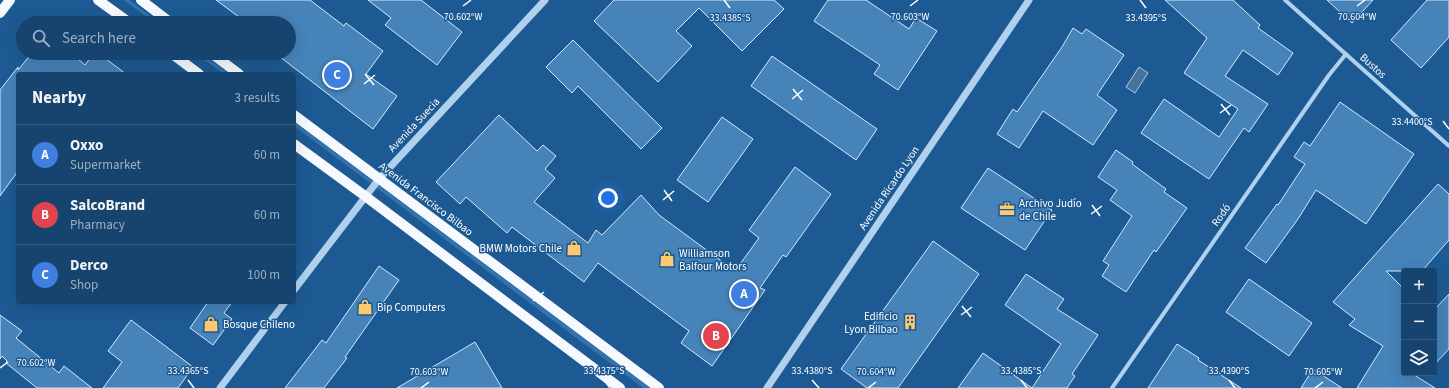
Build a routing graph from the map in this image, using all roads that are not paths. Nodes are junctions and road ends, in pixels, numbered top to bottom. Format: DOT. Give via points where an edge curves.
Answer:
graph roads {
  1 [pos="10,0"];
  2 [pos="98,0"];
  3 [pos="141,0"];
  4 [pos="545,0"];
  5 [pos="1029,0"];
  6 [pos="1285,0"];
  7 [pos="0,13"];
  8 [pos="120,16"];
  9 [pos="162,16"];
  10 [pos="1346,54"];
  11 [pos="180,60"];
  12 [pos="220,60"];
  13 [pos="196,72"];
  14 [pos="236,72"];
  15 [pos="296,117"];
  16 [pos="296,145"];
  17 [pos="1449,146"];
  18 [pos="379,179"];
  19 [pos="365,196"];
  20 [pos="296,287"];
  21 [pos="283,304"];
  22 [pos="220,388"];
  23 [pos="620,388"];
  24 [pos="659,388"];
  25 [pos="767,388"];
  26 [pos="1112,388"];
  1 -- 7 [label="main road"];
  2 -- 8 [label="main road"];
  3 -- 9 [label="main road"];
  4 -- 18 [label="street, Avenida Suecia"];
  5 -- 25 [label="street, Avenida Ricardo Lyon"];
  6 -- 10 [label="street, Bustos"];
  10 -- 17 [label="street, Bustos"];
  10 -- 26 [label="street, Rodó"];
  11 -- 13 [label="main road"];
  12 -- 14 [label="main road"];
  15 -- 18 [label="main road, Avenida Francisco Bilbao"];
  16 -- 19 [label="main road"];
  18 -- 19 [label="street, Avenida Suecia"];
  18 -- 24 [label="main road, Avenida Francisco Bilbao"];
  19 -- 20 [label="street, Avenida Suecia"];
  19 -- 23 [label="main road"];
  21 -- 22 [label="street"];
}
